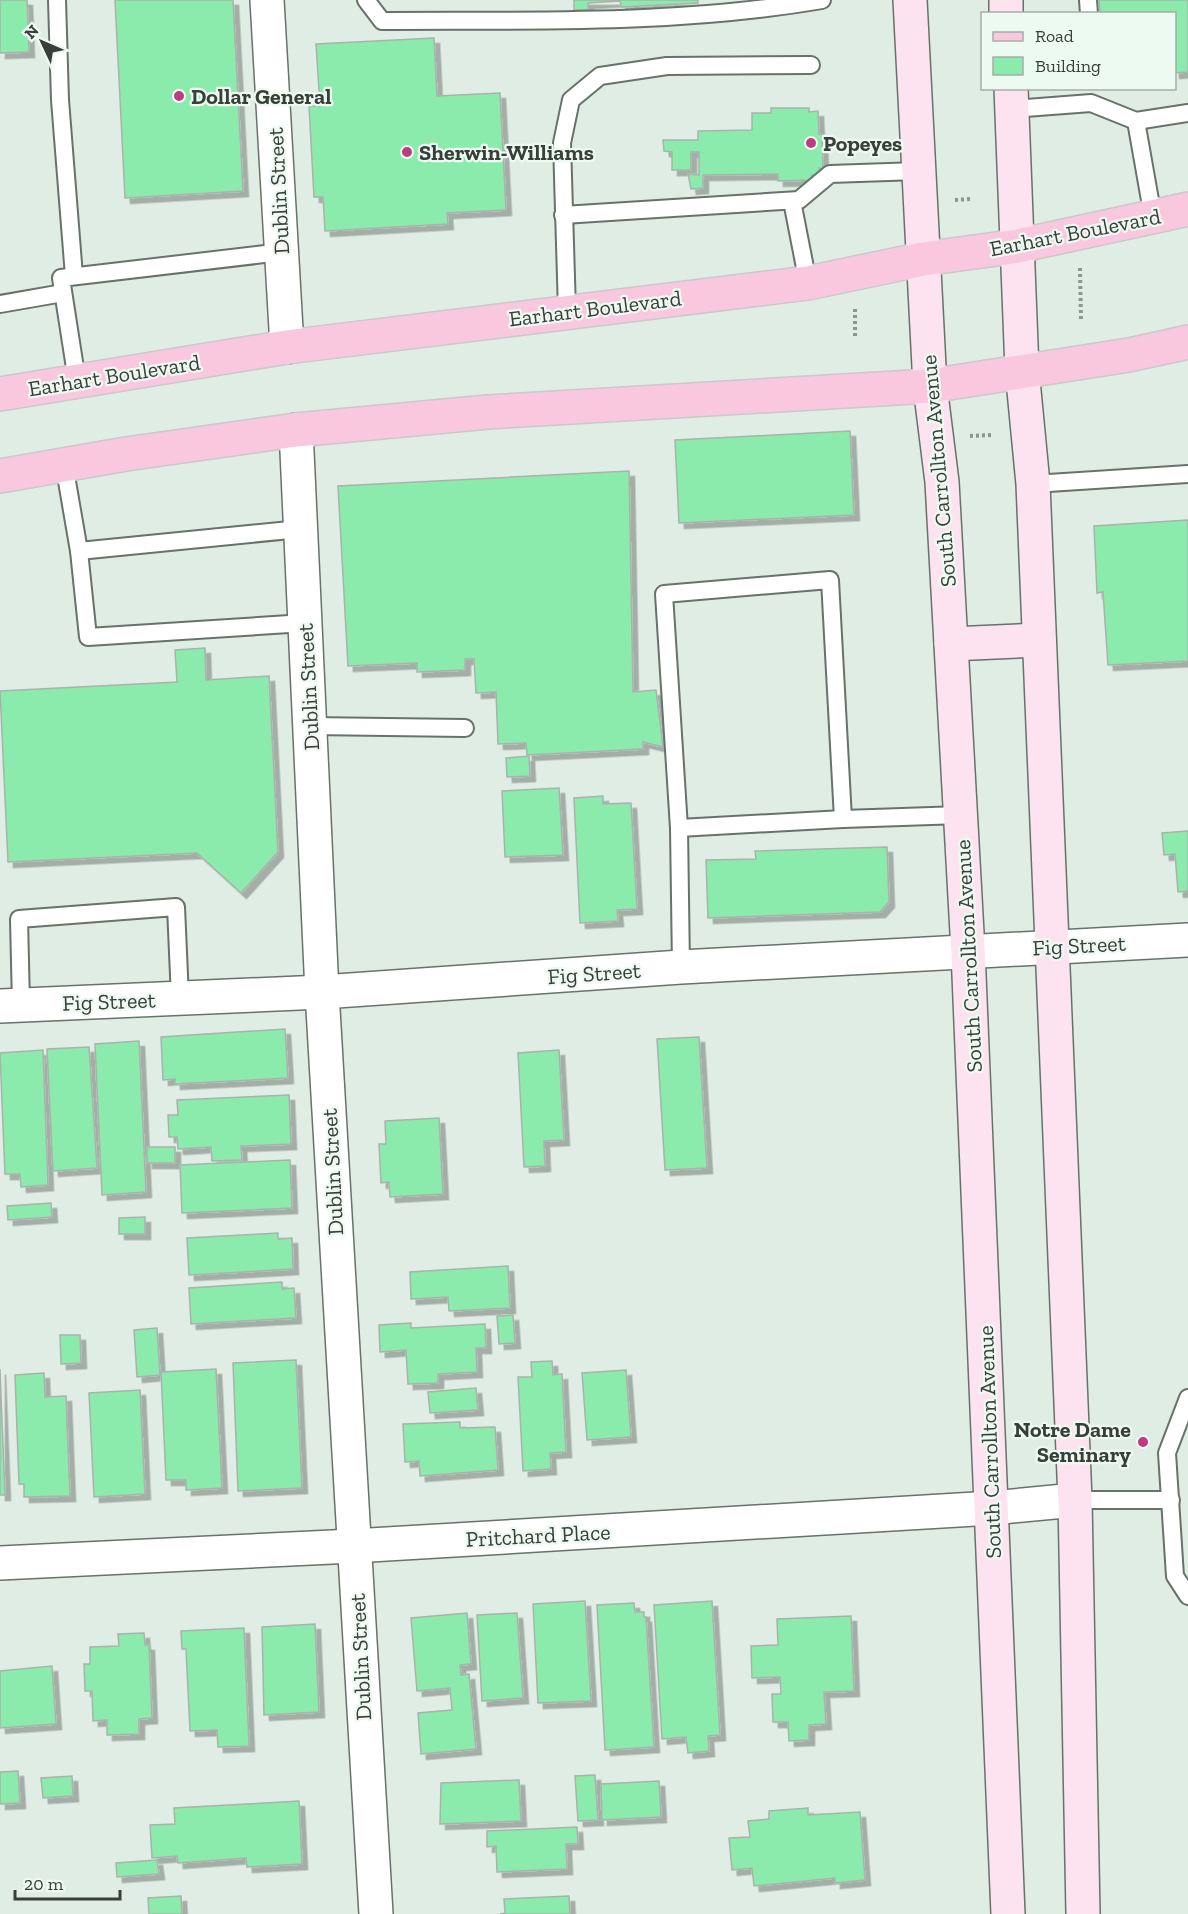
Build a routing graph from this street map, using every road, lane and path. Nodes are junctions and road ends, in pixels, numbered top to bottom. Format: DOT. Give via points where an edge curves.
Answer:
graph roads {
  1 [pos="57,0"];
  2 [pos="267,0"];
  3 [pos="366,0"];
  4 [pos="822,0"];
  5 [pos="910,0"];
  6 [pos="782,4"];
  7 [pos="811,65"];
  8 [pos="1091,96"];
  9 [pos="1012,99"];
  10 [pos="1188,113"];
  11 [pos="1136,121"];
  12 [pos="918,171"];
  13 [pos="792,201"];
  14 [pos="1188,209"];
  15 [pos="563,215"];
  16 [pos="1153,217"];
  17 [pos="1018,246"];
  18 [pos="282,252"];
  19 [pos="923,259"];
  20 [pos="1080,266"];
  21 [pos="74,276"];
  22 [pos="808,283"];
  23 [pos="63,293"];
  24 [pos="0,304"];
  25 [pos="855,305"];
  26 [pos="567,311"];
  27 [pos="1081,319"];
  28 [pos="855,337"];
  29 [pos="1188,342"];
  30 [pos="287,346"];
  31 [pos="1023,370"];
  32 [pos="77,381"];
  33 [pos="930,386"];
  34 [pos="0,394"];
  35 [pos="296,430"];
  36 [pos="993,435"];
  37 [pos="963,437"];
  38 [pos="64,464"];
  39 [pos="1188,474"];
  40 [pos="0,476"];
  41 [pos="1033,484"];
  42 [pos="300,529"];
  43 [pos="79,551"];
  44 [pos="305,623"];
  45 [pos="1039,640"];
  46 [pos="951,644"];
  47 [pos="309,726"];
  48 [pos="465,728"];
  49 [pos="961,815"];
  50 [pos="843,819"];
  51 [pos="679,828"];
  52 [pos="1188,940"];
  53 [pos="1052,946"];
  54 [pos="968,951"];
  55 [pos="681,967"];
  56 [pos="322,992"];
  57 [pos="180,998"];
  58 [pos="10,1005"];
  59 [pos="1188,1398"];
  60 [pos="1075,1500"];
  61 [pos="1170,1500"];
  62 [pos="992,1508"];
  63 [pos="353,1546"];
  64 [pos="0,1563"];
  65 [pos="1188,1596"];
  66 [pos="376,1914"];
  67 [pos="1008,1914"];
  68 [pos="1083,1914"];
  1 -- 21 [label="lane" via="60,100"];
  2 -- 18 [label="street, Dublin Street"];
  3 -- 6 [label="lane" via="382,21 647,20"];
  4 -- 6 [label="lane"];
  5 -- 12 [label="main road, South Carrollton Avenue"];
  7 -- 15 [label="lane" via="667,66 600,76 571,100 562,143"];
  8 -- 9 [label="lane"];
  8 -- 11 [label="lane"];
  9 -- 17 [label="main road"];
  10 -- 11 [label="lane"];
  11 -- 16 [label="lane"];
  12 -- 13 [label="lane" via="830,174 799,200"];
  12 -- 19 [label="main road, South Carrollton Avenue"];
  13 -- 15 [label="lane"];
  13 -- 22 [label="lane"];
  14 -- 16 [label="main road, Earhart Boulevard"];
  15 -- 26 [label="lane"];
  16 -- 17 [label="main road, Earhart Boulevard"];
  17 -- 19 [label="main road, Earhart Boulevard"];
  17 -- 31 [label="main road"];
  18 -- 21 [label="lane"];
  18 -- 30 [label="street, Dublin Street"];
  19 -- 22 [label="main road, Earhart Boulevard"];
  19 -- 33 [label="main road, South Carrollton Avenue"];
  20 -- 27 [label="path"];
  21 -- 23 [label="lane" via="61,278"];
  22 -- 26 [label="main road, Earhart Boulevard"];
  23 -- 24 [label="lane"];
  23 -- 32 [label="lane"];
  25 -- 28 [label="path"];
  26 -- 30 [label="main road, Earhart Boulevard"];
  29 -- 31 [label="main road"];
  30 -- 32 [label="main road, Earhart Boulevard"];
  31 -- 33 [label="main road"];
  31 -- 41 [label="main road"];
  32 -- 34 [label="main road, Earhart Boulevard"];
  33 -- 35 [label="main road" via="488,412"];
  33 -- 46 [label="main road, South Carrollton Avenue" via="942,482"];
  35 -- 38 [label="main road"];
  35 -- 42 [label="street, Dublin Street"];
  36 -- 37 [label="path"];
  38 -- 40 [label="main road"];
  38 -- 43 [label="lane"];
  39 -- 41 [label="lane"];
  41 -- 45 [label="main road"];
  42 -- 43 [label="lane"];
  42 -- 44 [label="street, Dublin Street"];
  43 -- 44 [label="lane" via="88,637"];
  44 -- 47 [label="street, Dublin Street"];
  45 -- 46 [label="main road"];
  45 -- 53 [label="main road"];
  46 -- 49 [label="main road, South Carrollton Avenue"];
  47 -- 48 [label="lane"];
  47 -- 56 [label="street, Dublin Street"];
  49 -- 50 [label="lane"];
  49 -- 54 [label="main road, South Carrollton Avenue"];
  50 -- 51 [label="lane"];
  50 -- 51 [label="lane" via="830,580 664,594"];
  51 -- 55 [label="lane"];
  52 -- 53 [label="street, Fig Street"];
  53 -- 54 [label="street, Fig Street"];
  53 -- 60 [label="main road"];
  54 -- 55 [label="street, Fig Street"];
  54 -- 62 [label="main road, South Carrollton Avenue"];
  55 -- 56 [label="street, Fig Street"];
  56 -- 57 [label="street, Fig Street"];
  56 -- 63 [label="street, Dublin Street"];
  57 -- 58 [label="street, Fig Street"];
  57 -- 58 [label="lane" via="176,907 19,919"];
  59 -- 61 [label="lane" via="1167,1453"];
  60 -- 61 [label="lane"];
  60 -- 62 [label="street, Pritchard Place"];
  60 -- 68 [label="main road"];
  61 -- 65 [label="lane" via="1175,1576"];
  62 -- 63 [label="street, Pritchard Place"];
  62 -- 67 [label="main road, South Carrollton Avenue"];
  63 -- 64 [label="street, Pritchard Place"];
  63 -- 66 [label="street, Dublin Street"];
}
